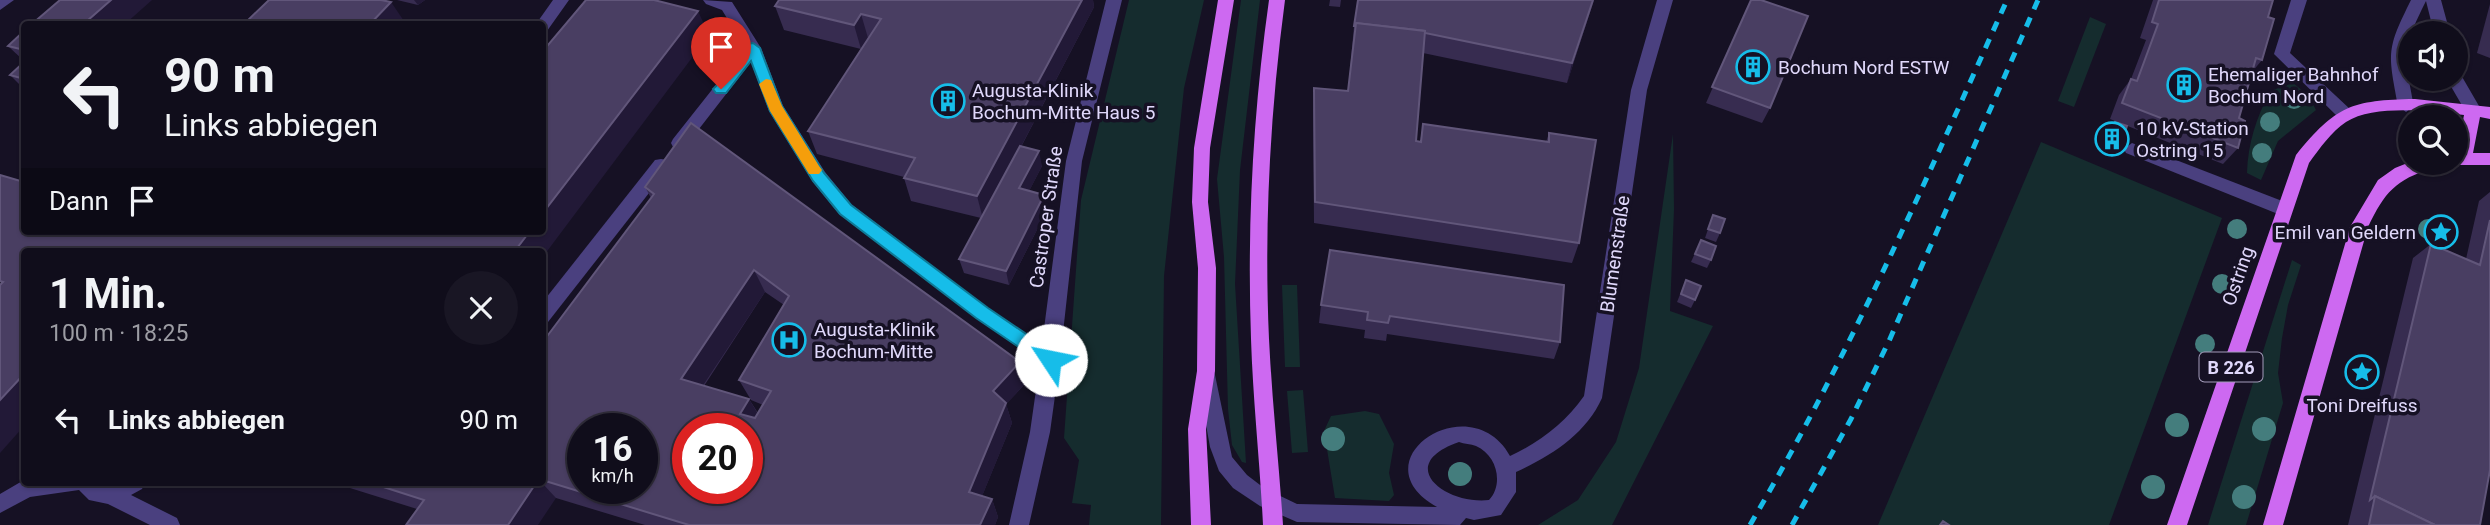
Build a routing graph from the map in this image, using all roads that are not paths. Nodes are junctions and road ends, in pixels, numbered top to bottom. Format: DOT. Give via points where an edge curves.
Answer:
graph roads {
  1 [pos="6,0"];
  2 [pos="561,0"];
  3 [pos="1114,0"];
  4 [pos="1226,0"];
  5 [pos="1277,0"];
  6 [pos="1665,0"];
  7 [pos="2299,0"];
  8 [pos="2419,0"];
  9 [pos="2433,0"];
  10 [pos="726,2"];
  11 [pos="0,5"];
  12 [pos="546,21"];
  13 [pos="2439,21"];
  14 [pos="753,48"];
  15 [pos="2462,91"];
  16 [pos="2410,105"];
  17 [pos="2398,110"];
  18 [pos="2468,110"];
  19 [pos="2473,110"];
  20 [pos="2490,113"];
  21 [pos="2345,114"];
  22 [pos="2468,125"];
  23 [pos="2132,149"];
  24 [pos="2468,157"];
  25 [pos="2490,159"];
  26 [pos="2398,173"];
  27 [pos="2284,209"];
  28 [pos="546,312"];
  29 [pos="1051,360"];
  30 [pos="1206,372"];
  31 [pos="1507,467"];
  32 [pos="46,486"];
  33 [pos="87,486"];
  34 [pos="130,486"];
  35 [pos="109,494"];
  36 [pos="0,504"];
  37 [pos="1272,504"];
  38 [pos="1457,517"];
  39 [pos="170,525"];
  40 [pos="1019,525"];
  41 [pos="1201,525"];
  42 [pos="1273,525"];
  43 [pos="2177,525"];
  44 [pos="2273,525"];
  1 -- 11 [label="street"];
  2 -- 12 [label="street"];
  3 -- 29 [label="street, Castroper Straße" via="1074,161"];
  4 -- 30 [label="main road" via="1202,148"];
  5 -- 37 [label="main road" via="1262,120 1257,243"];
  6 -- 31 [label="street, Blumenstraße" via="1639,90 1593,398 1580,420 1541,452"];
  7 -- 21 [label="street" via="2282,54"];
  8 -- 16 [label="street" via="2400,38 2397,57"];
  9 -- 13 [label="street"];
  10 -- 14 [label="street"];
  14 -- 28 [label="street"];
  14 -- 29 [label="street" via="775,107 818,177 845,209"];
  15 -- 19 [label="street"];
  17 -- 21 [label="main road" via="2377,107"];
  18 -- 19 [label="main road"];
  19 -- 20 [label="main road"];
  19 -- 22 [label="main road"];
  21 -- 27 [label="main road, Ostring / B 226" via="2326,129 2302,160"];
  23 -- 27 [label="street"];
  24 -- 25 [label="main road"];
  26 -- 44 [label="main road" via="2380,187 2359,227"];
  27 -- 43 [label="main road, Ostring / B 226"];
  29 -- 40 [label="street, Castroper Straße"];
  30 -- 37 [label="street" via="1224,463 1241,483"];
  30 -- 41 [label="main road" via="1197,429"];
  31 -- 38 [label="street" via="1506,492 1494,509 1474,517"];
  31 -- 38 [label="street" via="1499,453 1479,439 1459,434 1427,446 1416,472 1422,492 1437,509"];
  32 -- 36 [label="street" via="27,488"];
  33 -- 35 [label="street" via="99,496"];
  34 -- 35 [label="street"];
  35 -- 39 [label="street"];
  37 -- 38 [label="street" via="1297,513"];
  37 -- 42 [label="main road"];
}
